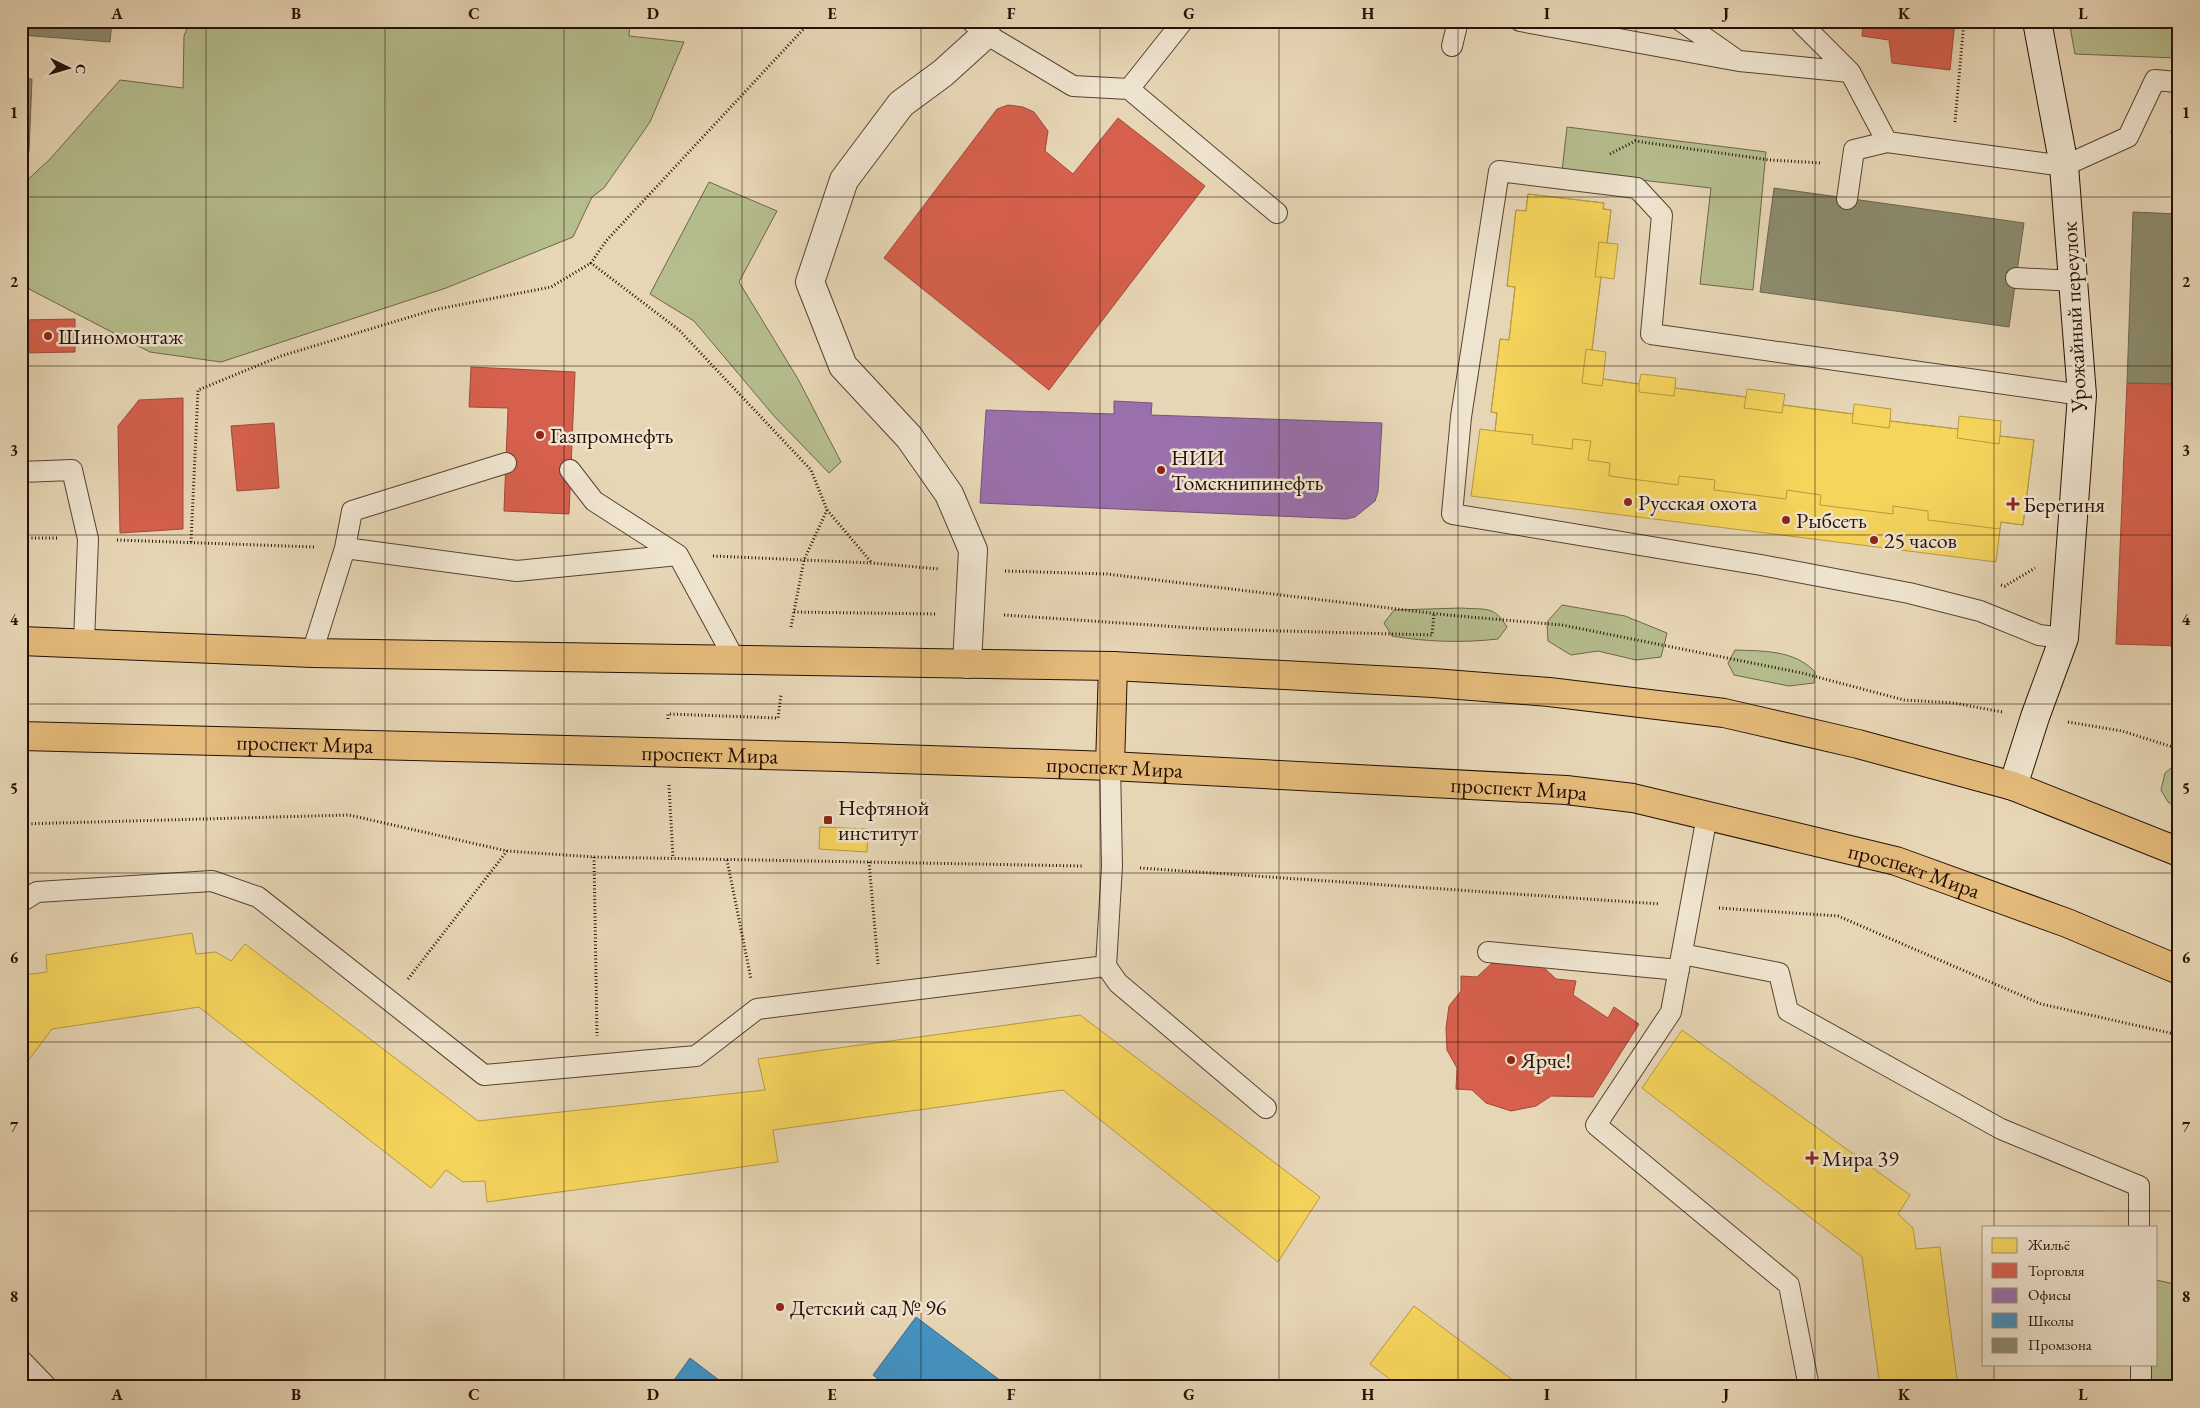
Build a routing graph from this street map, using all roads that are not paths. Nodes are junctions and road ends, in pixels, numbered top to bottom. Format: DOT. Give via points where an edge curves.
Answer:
graph roads {
  1 [pos="1183,21"];
  2 [pos="1458,21"];
  3 [pos="1520,21"];
  4 [pos="1681,21"];
  5 [pos="1799,21"];
  6 [pos="2037,21"];
  7 [pos="979,27"];
  8 [pos="1452,46"];
  9 [pos="1739,62"];
  10 [pos="1850,72"];
  11 [pos="2177,82"];
  12 [pos="1129,89"];
  13 [pos="1887,142"];
  14 [pos="2064,166"];
  15 [pos="1847,198"];
  16 [pos="1276,213"];
  17 [pos="2016,278"];
  18 [pos="2074,282"];
  19 [pos="2082,395"];
  20 [pos="506,463"];
  21 [pos="570,470"];
  22 [pos="21,472"];
  23 [pos="345,548"];
  24 [pos="678,554"];
  25 [pos="2064,638"];
  26 [pos="21,641"];
  27 [pos="84,642"];
  28 [pos="312,653"];
  29 [pos="735,660"];
  30 [pos="966,664"];
  31 [pos="1113,666"];
  32 [pos="21,736"];
  33 [pos="1110,766"];
  34 [pos="2013,786"];
  35 [pos="1707,816"];
  36 [pos="2179,852"];
  37 [pos="21,902"];
  38 [pos="1488,952"];
  39 [pos="1680,962"];
  40 [pos="1106,966"];
  41 [pos="2179,970"];
  42 [pos="1266,1108"];
  43 [pos="2140,1226"];
  44 [pos="21,1360"];
  45 [pos="2141,1366"];
  46 [pos="47,1387"];
  47 [pos="1809,1387"];
  48 [pos="2141,1387"];
  1 -- 12 [label="lane"];
  2 -- 8 [label="lane"];
  3 -- 9 [label="lane"];
  4 -- 9 [label="lane"];
  5 -- 10 [label="lane"];
  6 -- 14 [label="street, Урожайный переулок"];
  7 -- 12 [label="lane" via="1073,86"];
  7 -- 30 [label="street" via="942,73 901,104 844,180 810,282 843,366 909,437 949,494 973,550"];
  9 -- 10 [label="lane"];
  10 -- 13 [label="lane"];
  11 -- 14 [label="lane" via="2155,80 2128,137"];
  12 -- 16 [label="lane"];
  13 -- 14 [label="lane"];
  13 -- 15 [label="lane" via="1854,150"];
  14 -- 18 [label="street, Урожайный переулок"];
  17 -- 18 [label="lane"];
  18 -- 19 [label="street, Урожайный переулок"];
  19 -- 25 [label="street, Урожайный переулок"];
  19 -- 25 [label="lane" via="1651,334 1662,215 1637,188 1499,171 1461,417 1452,514 1908,593 1980,611 2038,635"];
  20 -- 23 [label="lane" via="352,511"];
  21 -- 24 [label="lane" via="594,500 645,536"];
  22 -- 27 [label="lane" via="72,470 88,539"];
  23 -- 24 [label="lane" via="518,571"];
  23 -- 28 [label="lane"];
  24 -- 29 [label="lane"];
  25 -- 34 [label="street, Урожайный переулок"];
  26 -- 27 [label="main road"];
  27 -- 28 [label="main road"];
  28 -- 29 [label="main road"];
  29 -- 30 [label="main road"];
  30 -- 31 [label="main road"];
  31 -- 33 [label="main road"];
  31 -- 34 [label="main road" via="1529,690 1724,713 1858,744"];
  32 -- 33 [label="main road, проспект Мира"];
  33 -- 35 [label="main road, проспект Мира" via="1566,790 1633,798"];
  33 -- 40 [label="lane" via="1112,866"];
  34 -- 36 [label="main road"];
  35 -- 39 [label="lane"];
  35 -- 41 [label="main road, проспект Мира" via="1896,860 2067,923"];
  37 -- 40 [label="lane" via="37,892 212,881 258,897 484,1075 696,1056 757,1009"];
  38 -- 39 [label="lane"];
  39 -- 43 [label="lane" via="1780,973 1788,1011 2001,1129 2139,1186"];
  39 -- 47 [label="lane" via="1671,1012 1596,1125 1789,1285"];
  40 -- 42 [label="lane" via="1118,983"];
  44 -- 46 [label="lane"];
  45 -- 48 [label="lane"];
}
